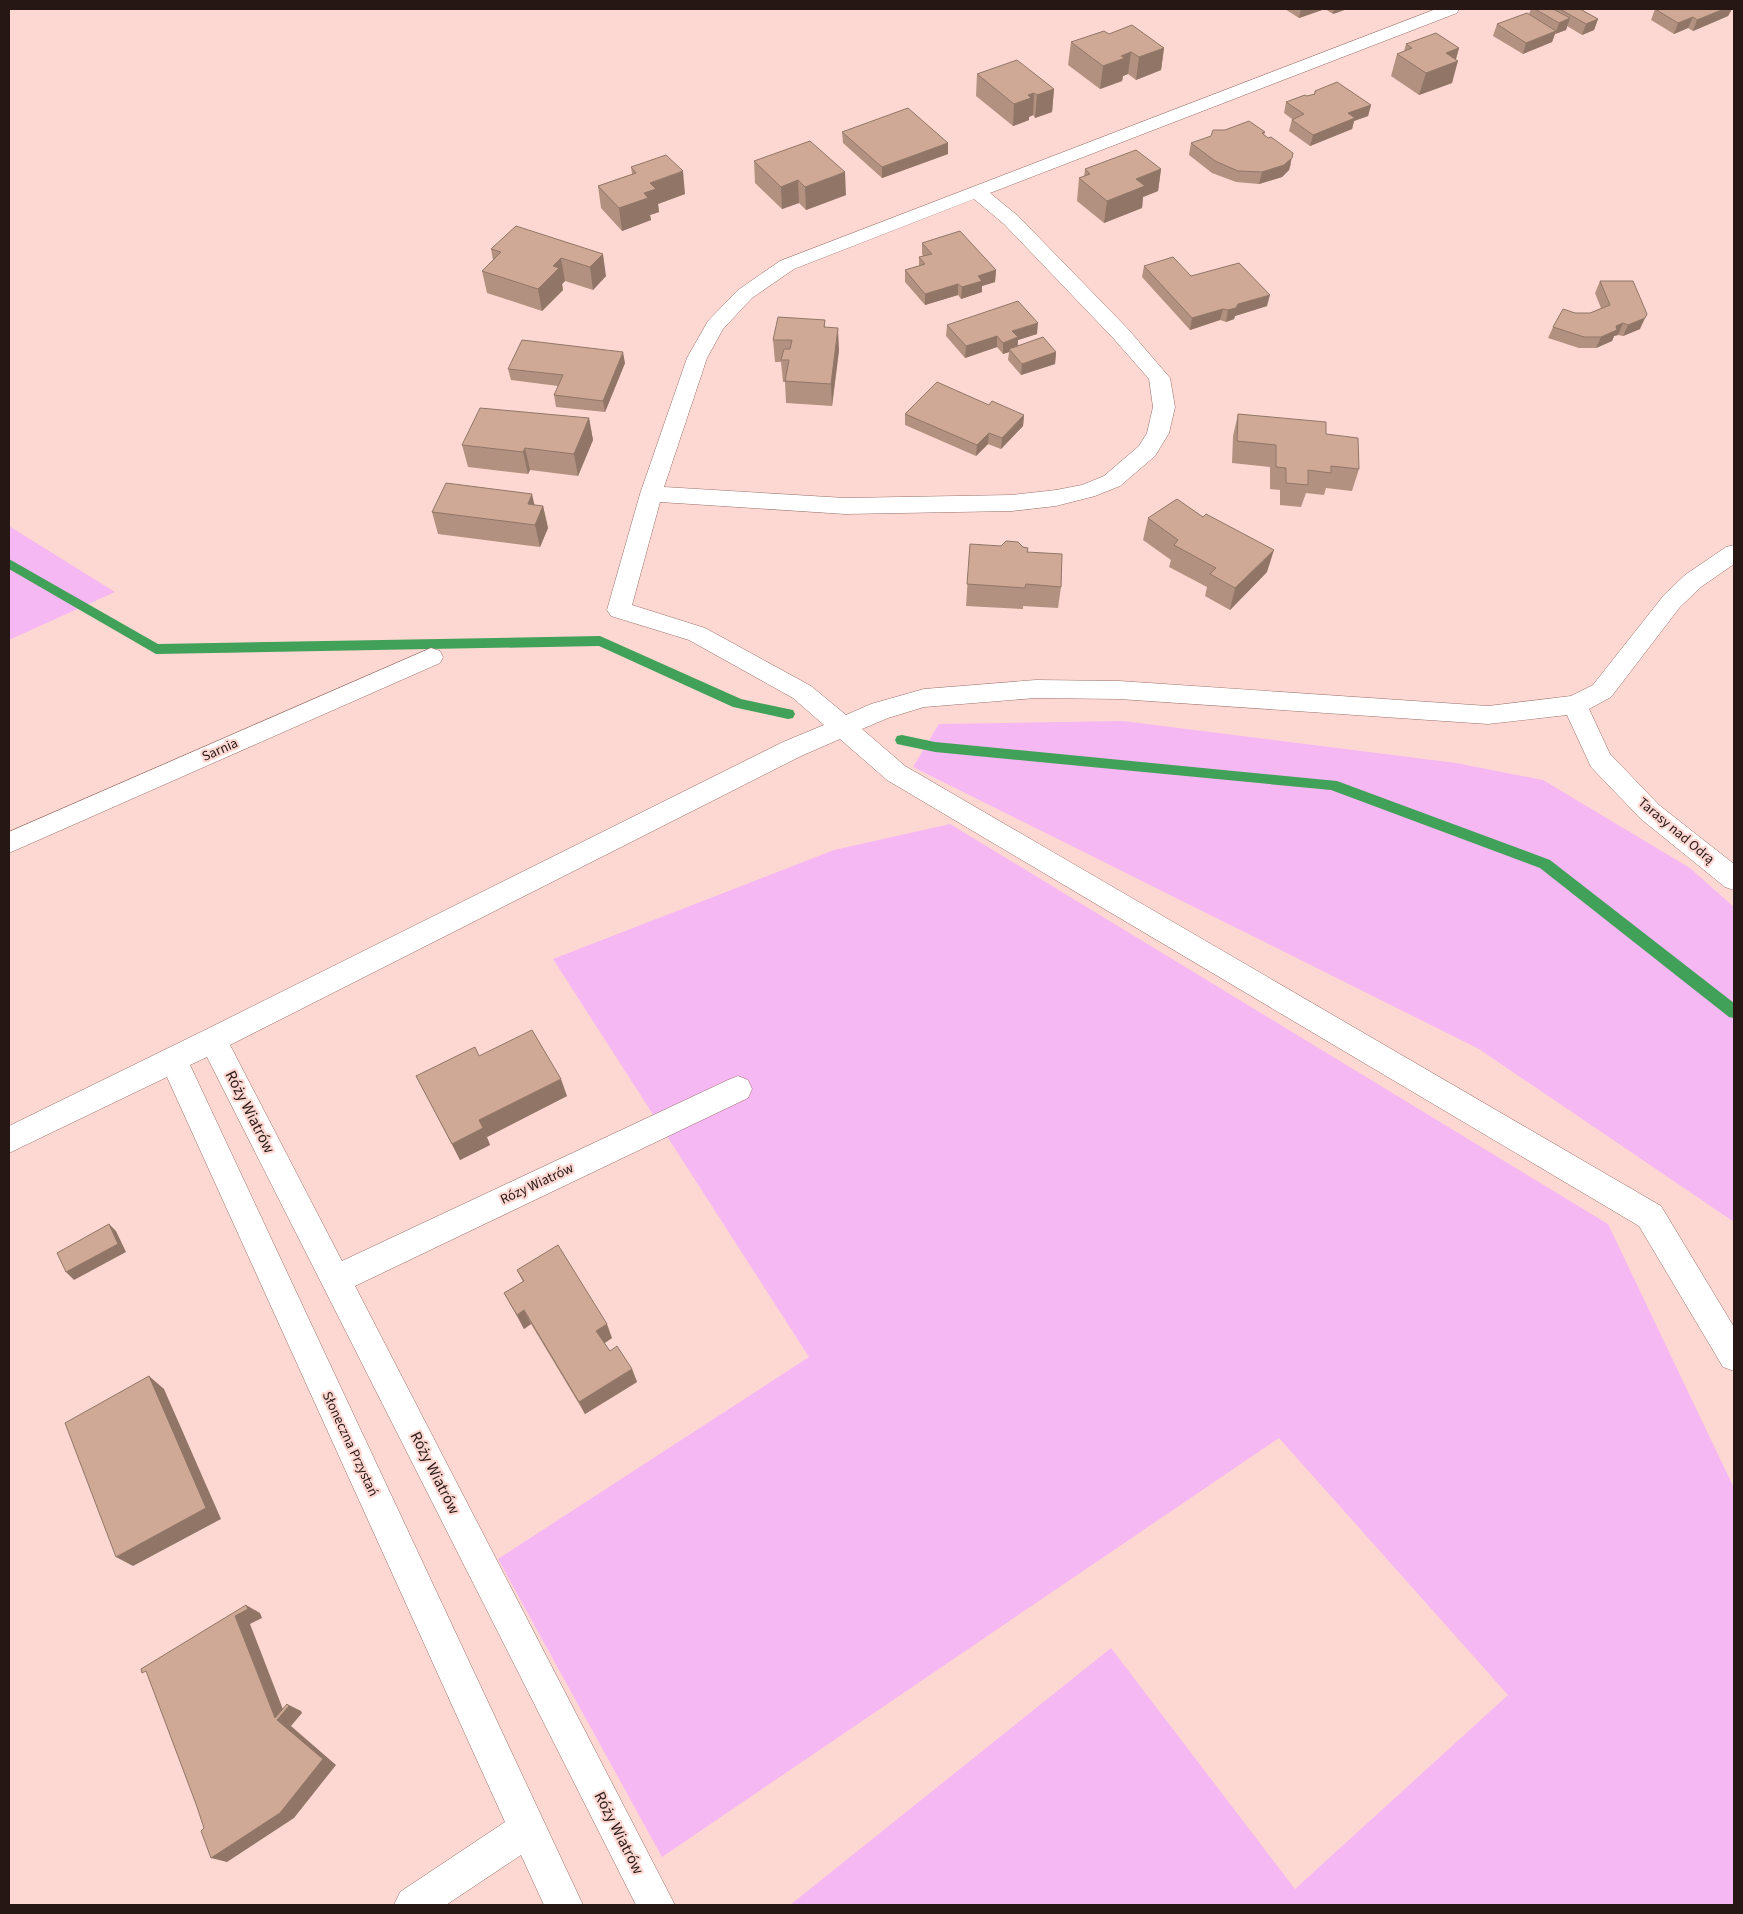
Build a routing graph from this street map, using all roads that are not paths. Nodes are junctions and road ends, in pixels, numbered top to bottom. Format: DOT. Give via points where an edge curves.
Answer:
graph roads {
  1 [pos="1451,9"];
  2 [pos="977,192"];
  3 [pos="651,494"];
  4 [pos="1734,553"];
  5 [pos="431,657"];
  6 [pos="1575,705"];
  7 [pos="843,726"];
  8 [pos="9,843"];
  9 [pos="1734,879"];
  10 [pos="213,1040"];
  11 [pos="173,1059"];
  12 [pos="738,1089"];
  13 [pos="9,1140"];
  14 [pos="336,1279"];
  15 [pos="1734,1356"];
  16 [pos="528,1829"];
  17 [pos="413,1905"];
  18 [pos="564,1905"];
  19 [pos="656,1905"];
  1 -- 2 [label="street"];
  2 -- 3 [label="street" via="787,265 745,294 716,326 697,358"];
  2 -- 3 [label="street" via="1011,220 1144,359 1158,378 1164,407 1158,433 1147,451 1112,481 1088,491 1012,503 845,506"];
  3 -- 7 [label="street" via="619,610 697,634 802,692"];
  4 -- 6 [label="street" via="1679,594 1602,691"];
  5 -- 8 [label="street, Sarnia"];
  6 -- 7 [label="street" via="1488,715 1119,690 1036,689 924,698"];
  6 -- 9 [label="street, Tarasy nad Odrą" via="1600,760 1650,812"];
  7 -- 10 [label="street"];
  7 -- 15 [label="street" via="896,773 1650,1216"];
  10 -- 11 [label="street"];
  10 -- 14 [label="street, Róży Wiatrów"];
  11 -- 13 [label="street"];
  11 -- 16 [label="street, Słoneczna Przystań"];
  12 -- 14 [label="street, Rózy Wiatrów"];
  14 -- 19 [label="street, Róży Wiatrów"];
  16 -- 17 [label="street"];
  16 -- 18 [label="street, Słoneczna Przystań"];
}
